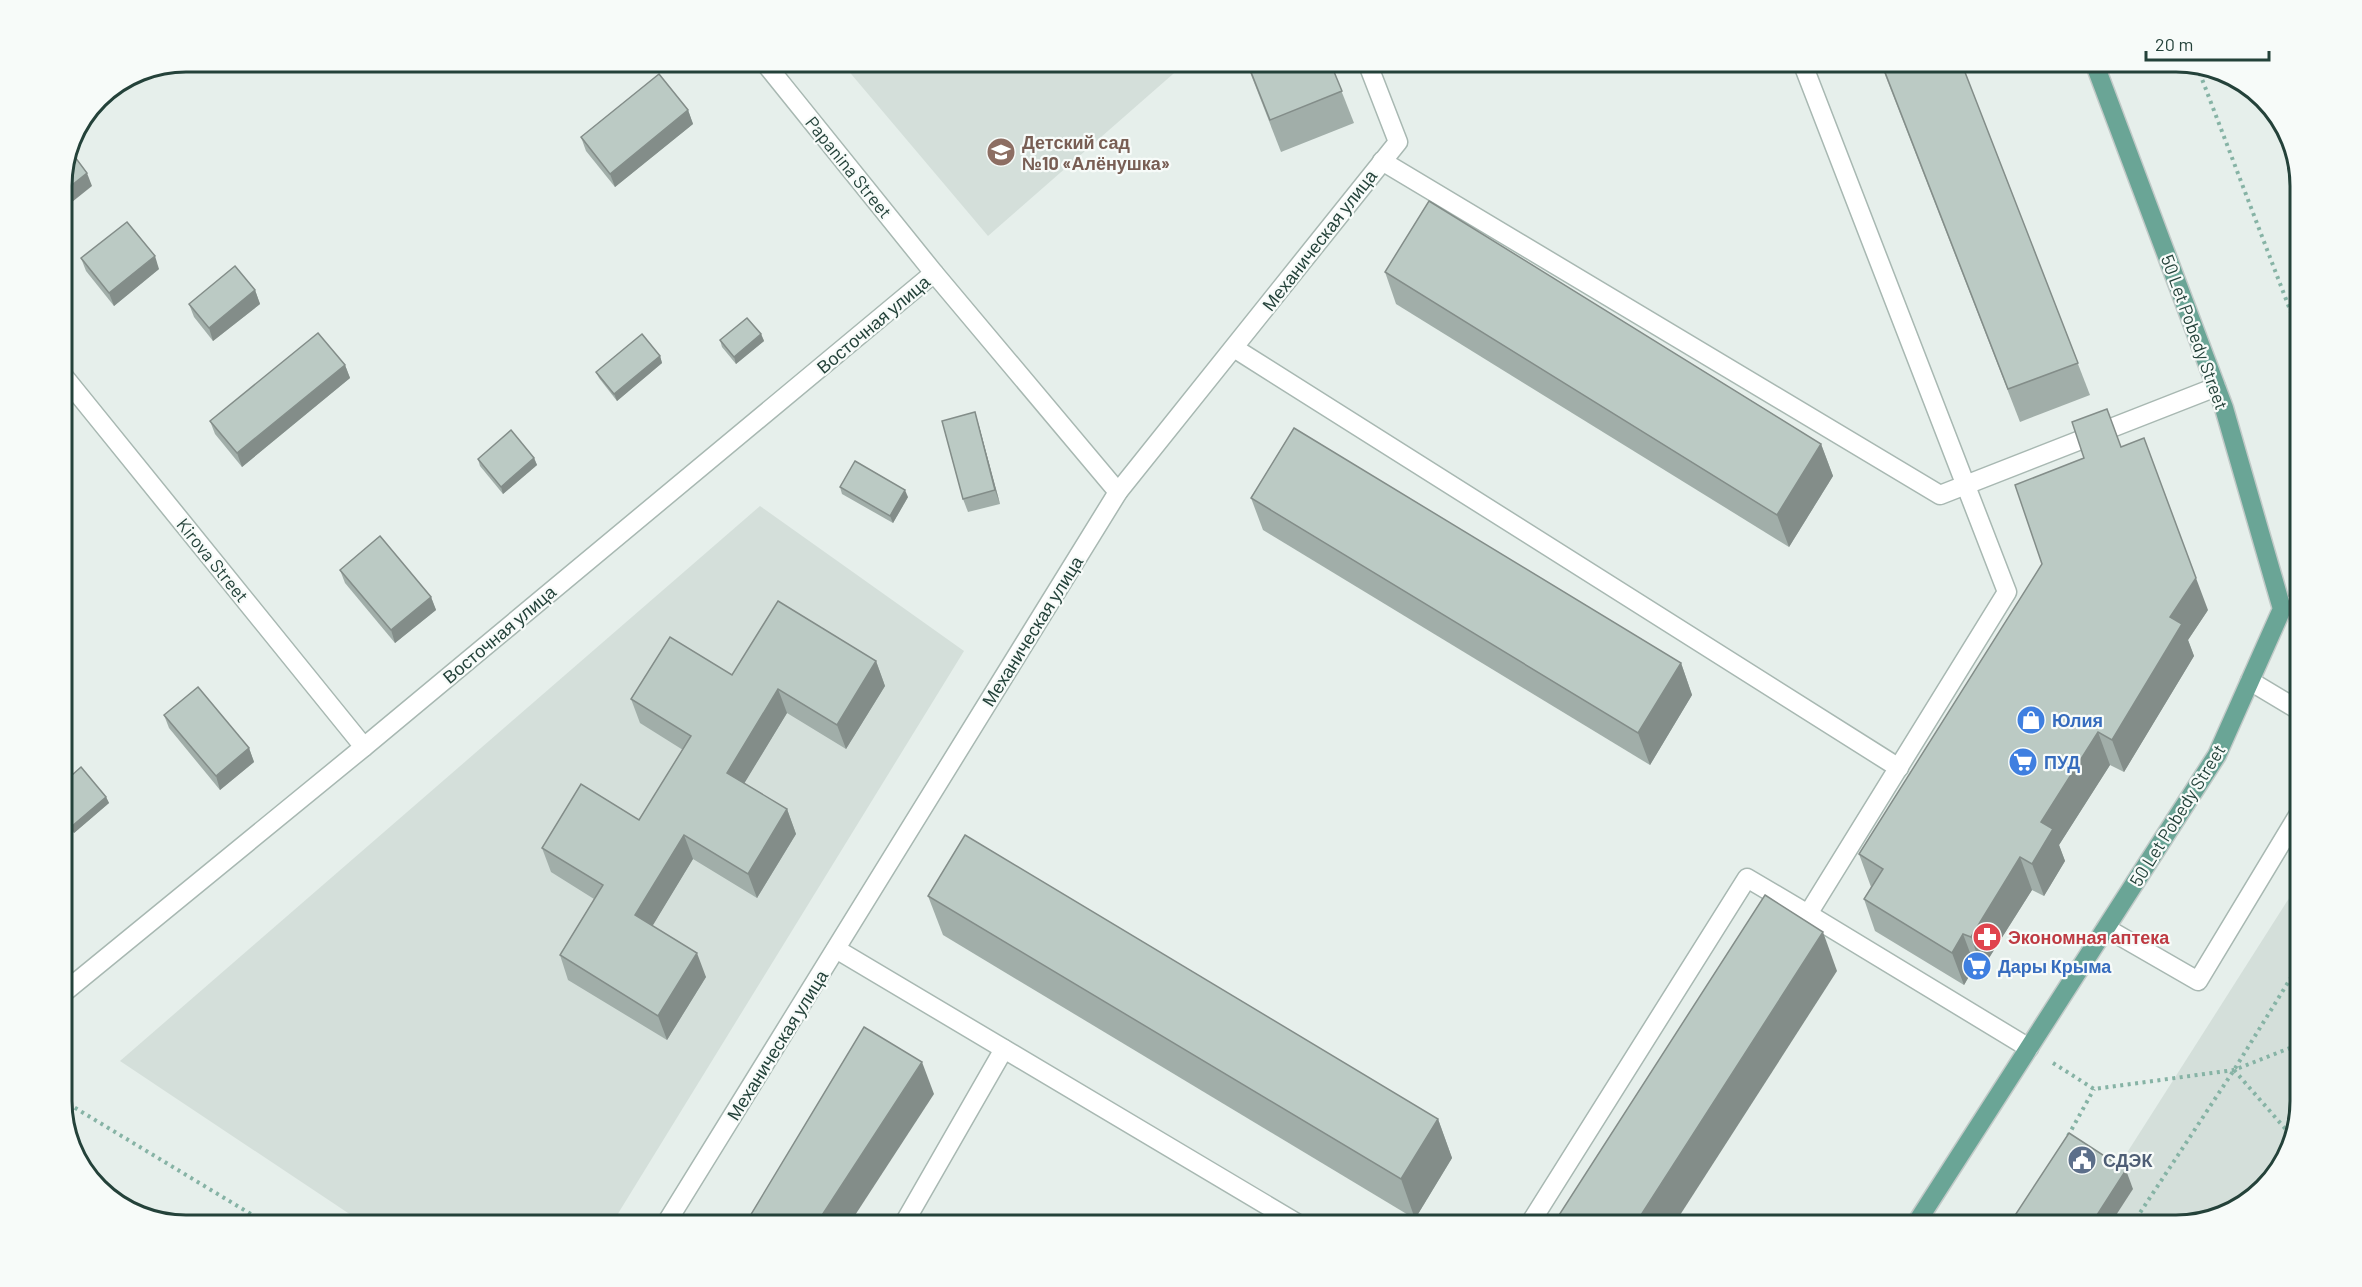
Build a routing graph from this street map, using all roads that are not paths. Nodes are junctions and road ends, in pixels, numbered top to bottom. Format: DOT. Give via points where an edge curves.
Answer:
graph roads {
  1 [pos="772,72"];
  2 [pos="1371,72"];
  3 [pos="1806,72"];
  4 [pos="2098,72"];
  5 [pos="1382,161"];
  6 [pos="934,273"];
  7 [pos="1234,348"];
  8 [pos="72,386"];
  9 [pos="2216,387"];
  10 [pos="1965,486"];
  11 [pos="1118,492"];
  12 [pos="2290,606"];
  13 [pos="2282,609"];
  14 [pos="2250,681"];
  15 [pos="2290,705"];
  16 [pos="364,747"];
  17 [pos="1899,768"];
  18 [pos="2290,829"];
  19 [pos="1808,914"];
  20 [pos="2106,928"];
  21 [pos="836,949"];
  22 [pos="72,986"];
  23 [pos="2029,1048"];
  24 [pos="1004,1049"];
  25 [pos="672,1215"];
  26 [pos="909,1215"];
  27 [pos="1282,1215"];
  28 [pos="1536,1215"];
  29 [pos="1922,1215"];
  1 -- 6 [label="street, Papanina Street"];
  2 -- 5 [label="street, Механическая улица" via="1398,142"];
  3 -- 10 [label="street"];
  4 -- 9 [label="main road, 50 Let Pobedy Street"];
  5 -- 7 [label="street, Механическая улица"];
  5 -- 10 [label="street" via="1940,495"];
  6 -- 11 [label="street, Papanina Street"];
  6 -- 16 [label="street, Восточная улица"];
  7 -- 11 [label="street, Механическая улица"];
  7 -- 17 [label="street"];
  8 -- 16 [label="street, Kirova Street"];
  9 -- 10 [label="street"];
  9 -- 13 [label="main road, 50 Let Pobedy Street"];
  10 -- 17 [label="street" via="2007,592"];
  11 -- 21 [label="street, Механическая улица"];
  12 -- 13 [label="street"];
  13 -- 14 [label="main road, 50 Let Pobedy Street"];
  14 -- 15 [label="street"];
  14 -- 20 [label="main road, 50 Let Pobedy Street" via="2217,755"];
  16 -- 22 [label="street, Восточная улица"];
  17 -- 19 [label="street"];
  18 -- 20 [label="street" via="2198,981"];
  19 -- 23 [label="street"];
  19 -- 28 [label="street" via="1747,878"];
  20 -- 23 [label="main road, 50 Let Pobedy Street"];
  21 -- 24 [label="street"];
  21 -- 25 [label="street, Механическая улица"];
  23 -- 29 [label="main road, 50 Let Pobedy Street"];
  24 -- 26 [label="street"];
  24 -- 27 [label="street"];
}
